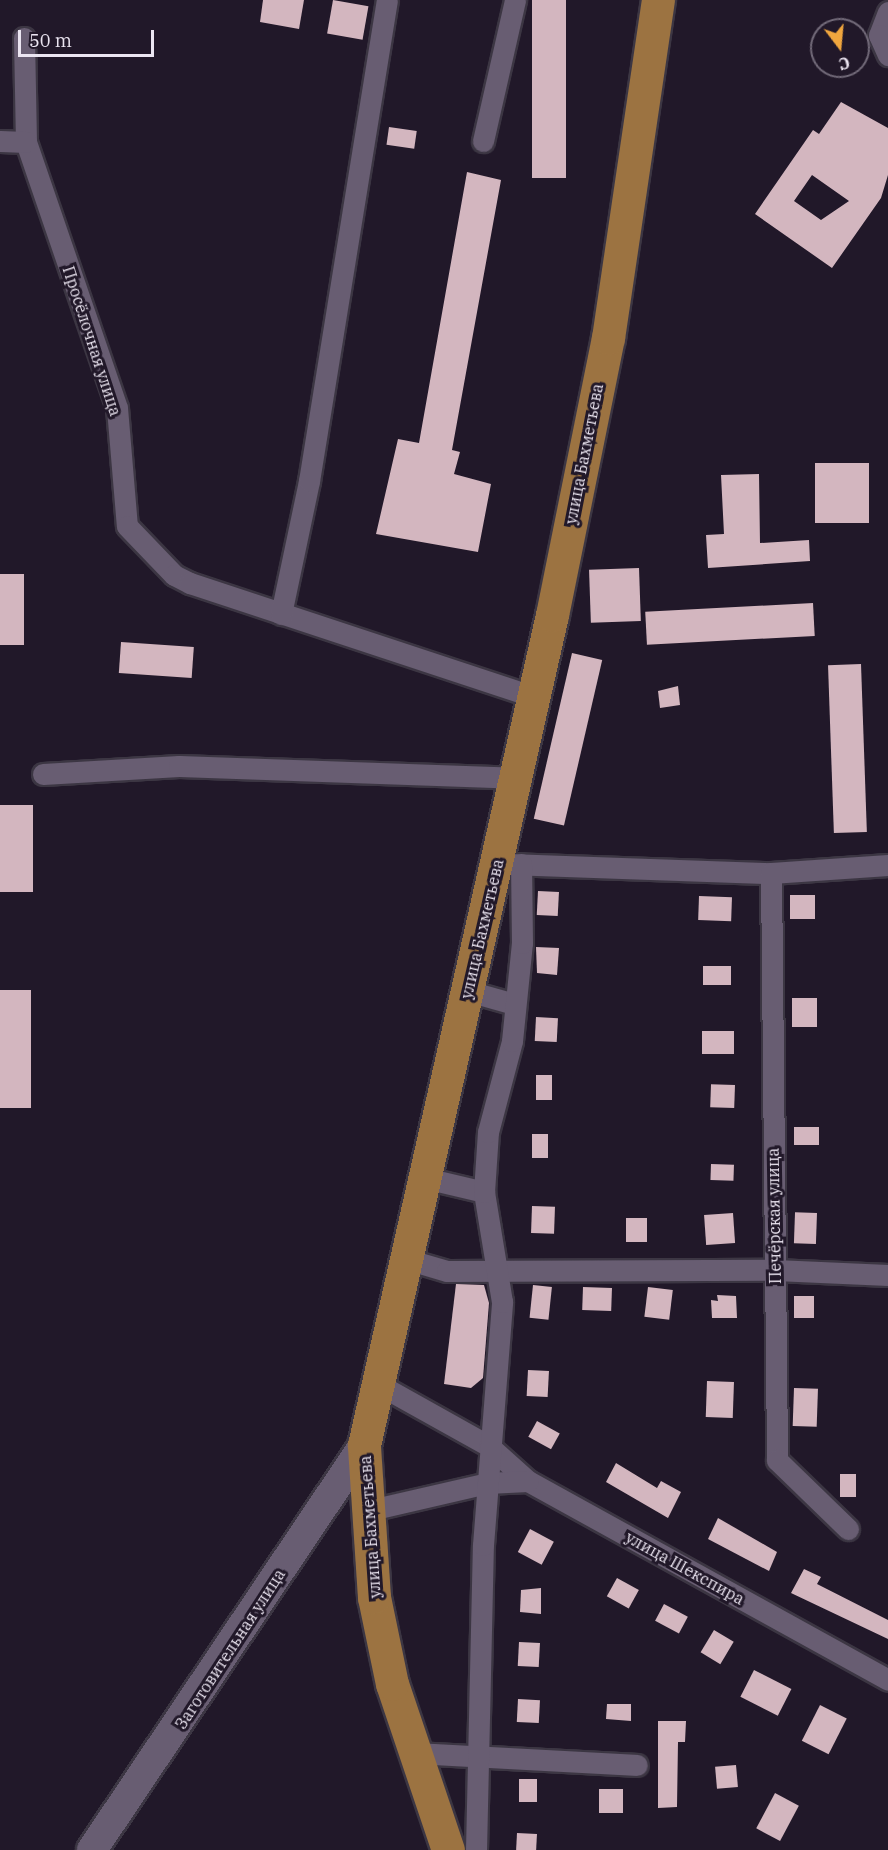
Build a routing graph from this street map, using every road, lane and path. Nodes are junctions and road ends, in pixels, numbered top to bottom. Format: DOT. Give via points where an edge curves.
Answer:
graph roads {
  1 [pos="387,0"];
  2 [pos="514,0"];
  3 [pos="658,0"];
  4 [pos="888,12"];
  5 [pos="24,38"];
  6 [pos="888,55"];
  7 [pos="0,141"];
  8 [pos="483,141"];
  9 [pos="26,142"];
  10 [pos="281,614"];
  11 [pos="535,697"];
  12 [pos="43,774"];
  13 [pos="515,778"];
  14 [pos="509,864"];
  15 [pos="888,865"];
  16 [pos="771,873"];
  17 [pos="468,991"];
  18 [pos="514,1004"];
  19 [pos="425,1178"];
  20 [pos="484,1192"];
  21 [pos="406,1259"];
  22 [pos="775,1270"];
  23 [pos="500,1272"];
  24 [pos="888,1275"];
  25 [pos="378,1384"];
  26 [pos="363,1445"];
  27 [pos="489,1446"];
  28 [pos="528,1481"];
  29 [pos="487,1482"];
  30 [pos="366,1511"];
  31 [pos="848,1530"];
  32 [pos="888,1680"];
  33 [pos="416,1753"];
  34 [pos="477,1756"];
  35 [pos="638,1765"];
  36 [pos="92,1850"];
  37 [pos="448,1850"];
  38 [pos="476,1850"];
  1 -- 10 [label="street" via="309,481"];
  2 -- 8 [label="street"];
  3 -- 11 [label="main road, улица Бахметьева" via="608,338"];
  4 -- 6 [label="street" via="879,35"];
  5 -- 9 [label="street, Просёлочная улица"];
  7 -- 9 [label="street"];
  9 -- 10 [label="street, Просёлочная улица" via="117,408 127,526 174,575"];
  10 -- 11 [label="street, Просёлочная улица"];
  11 -- 13 [label="main road, улица Бахметьева"];
  12 -- 13 [label="street" via="179,766"];
  13 -- 14 [label="main road, улица Бахметьева"];
  14 -- 16 [label="street"];
  14 -- 17 [label="main road, улица Бахметьева"];
  14 -- 18 [label="street" via="522,943"];
  15 -- 16 [label="street"];
  16 -- 22 [label="street, Печёрская улица"];
  17 -- 18 [label="street"];
  17 -- 19 [label="main road, улица Бахметьева"];
  18 -- 20 [label="street" via="506,1071 488,1132"];
  19 -- 20 [label="street"];
  19 -- 21 [label="main road, улица Бахметьева"];
  20 -- 23 [label="street"];
  21 -- 23 [label="street" via="447,1271"];
  21 -- 25 [label="main road, улица Бахметьева"];
  22 -- 23 [label="street"];
  22 -- 24 [label="street"];
  22 -- 31 [label="street, Печёрская улица" via="777,1460"];
  23 -- 27 [label="street" via="502,1302"];
  25 -- 26 [label="main road, улица Бахметьева"];
  25 -- 27 [label="street, улица Шекспира"];
  26 -- 30 [label="main road, улица Бахметьева"];
  26 -- 36 [label="main road, Заготовительная улица"];
  27 -- 28 [label="street, улица Шекспира"];
  27 -- 29 [label="street"];
  28 -- 29 [label="street"];
  28 -- 32 [label="street, улица Шекспира"];
  29 -- 30 [label="street"];
  29 -- 34 [label="street"];
  30 -- 33 [label="main road, улица Бахметьева" via="376,1608 392,1684"];
  33 -- 34 [label="street"];
  33 -- 37 [label="main road, улица Бахметьева"];
  34 -- 35 [label="street"];
  34 -- 38 [label="street"];
}
